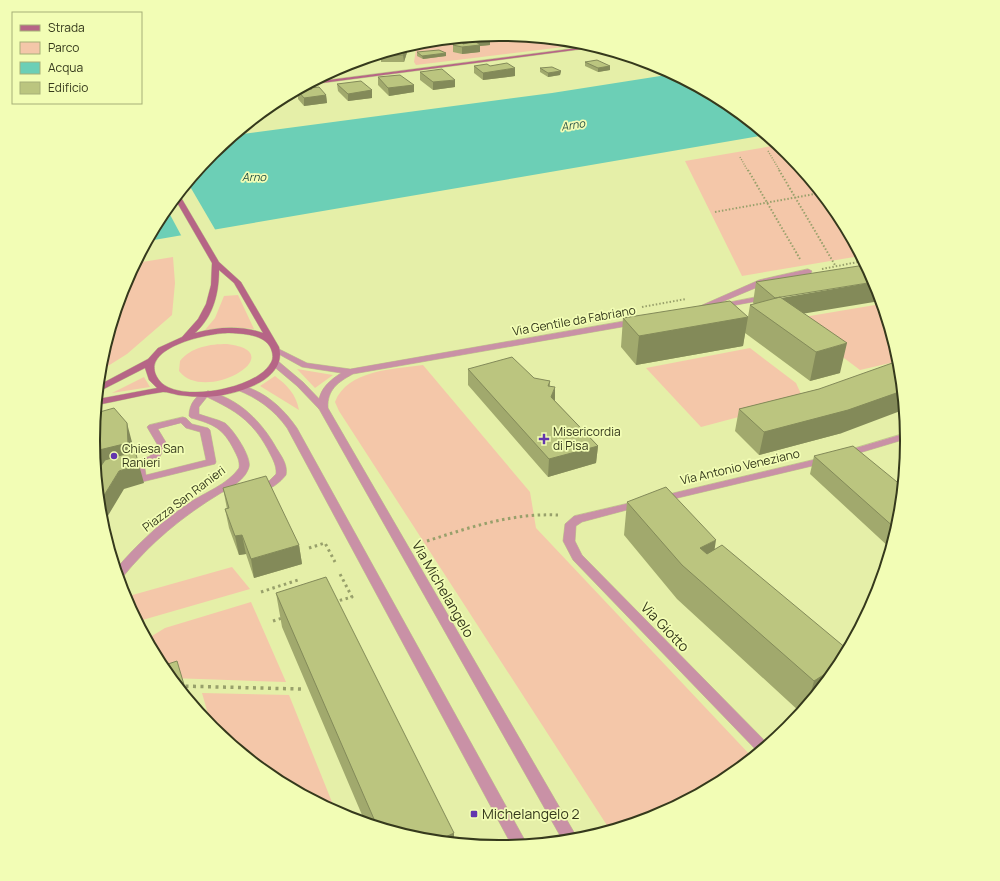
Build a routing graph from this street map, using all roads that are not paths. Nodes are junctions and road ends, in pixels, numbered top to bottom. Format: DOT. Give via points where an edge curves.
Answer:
graph roads {
  1 [pos="579,49"];
  2 [pos="323,82"];
  3 [pos="180,201"];
  4 [pos="216,264"];
  5 [pos="808,271"];
  6 [pos="773,296"];
  7 [pos="643,320"];
  8 [pos="182,338"];
  9 [pos="275,353"];
  10 [pos="153,360"];
  11 [pos="350,372"];
  12 [pos="104,386"];
  13 [pos="240,388"];
  14 [pos="167,389"];
  15 [pos="206,395"];
  16 [pos="103,401"];
  17 [pos="323,408"];
  18 [pos="900,438"];
  19 [pos="211,462"];
  20 [pos="236,490"];
  21 [pos="248,490"];
  22 [pos="212,494"];
  23 [pos="578,519"];
  24 [pos="122,570"];
  25 [pos="759,744"];
  26 [pos="568,834"];
  27 [pos="517,839"];
  1 -- 2 [label="main road"];
  3 -- 4 [label="main road"];
  4 -- 8 [label="main road" via="212,303 200,321"];
  4 -- 9 [label="main road" via="237,282"];
  5 -- 6 [label="street" via="762,282 734,296 689,312"];
  7 -- 11 [label="street, Via Gentile da Fabriano"];
  8 -- 9 [label="main road" via="212,331 236,330 261,336"];
  8 -- 10 [label="main road" via="164,348"];
  9 -- 11 [label="street, Via Gentile da Fabriano" via="305,365"];
  9 -- 13 [label="main road" via="262,377"];
  9 -- 17 [label="street, Via Michelangelo"];
  10 -- 12 [label="main road"];
  10 -- 14 [label="main road" via="150,370 153,379"];
  11 -- 17 [label="street, Via Gentile da Fabriano" via="338,378 327,389 323,398"];
  13 -- 15 [label="main road"];
  13 -- 27 [label="street" via="266,400 283,415 292,428"];
  14 -- 15 [label="main road"];
  14 -- 16 [label="main road"];
  15 -- 21 [label="street" via="243,411 253,419 282,468 281,476 272,484"];
  15 -- 22 [label="street, Piazza San Ranieri" via="194,407 194,416 214,422 228,430 245,465 243,470"];
  17 -- 26 [label="street, Via Michelangelo"];
  18 -- 23 [label="street, Via Antonio Veneziano" via="768,474"];
  19 -- 19 [label="street" via="206,430 189,426 183,420 152,427 162,444 154,458 146,461 140,469 142,479"];
  20 -- 22 [label="street"];
  22 -- 24 [label="street, Piazza San Ranieri" via="192,506 149,541"];
  23 -- 25 [label="street, Via Giotto" via="571,524 569,541 577,557"];
}
